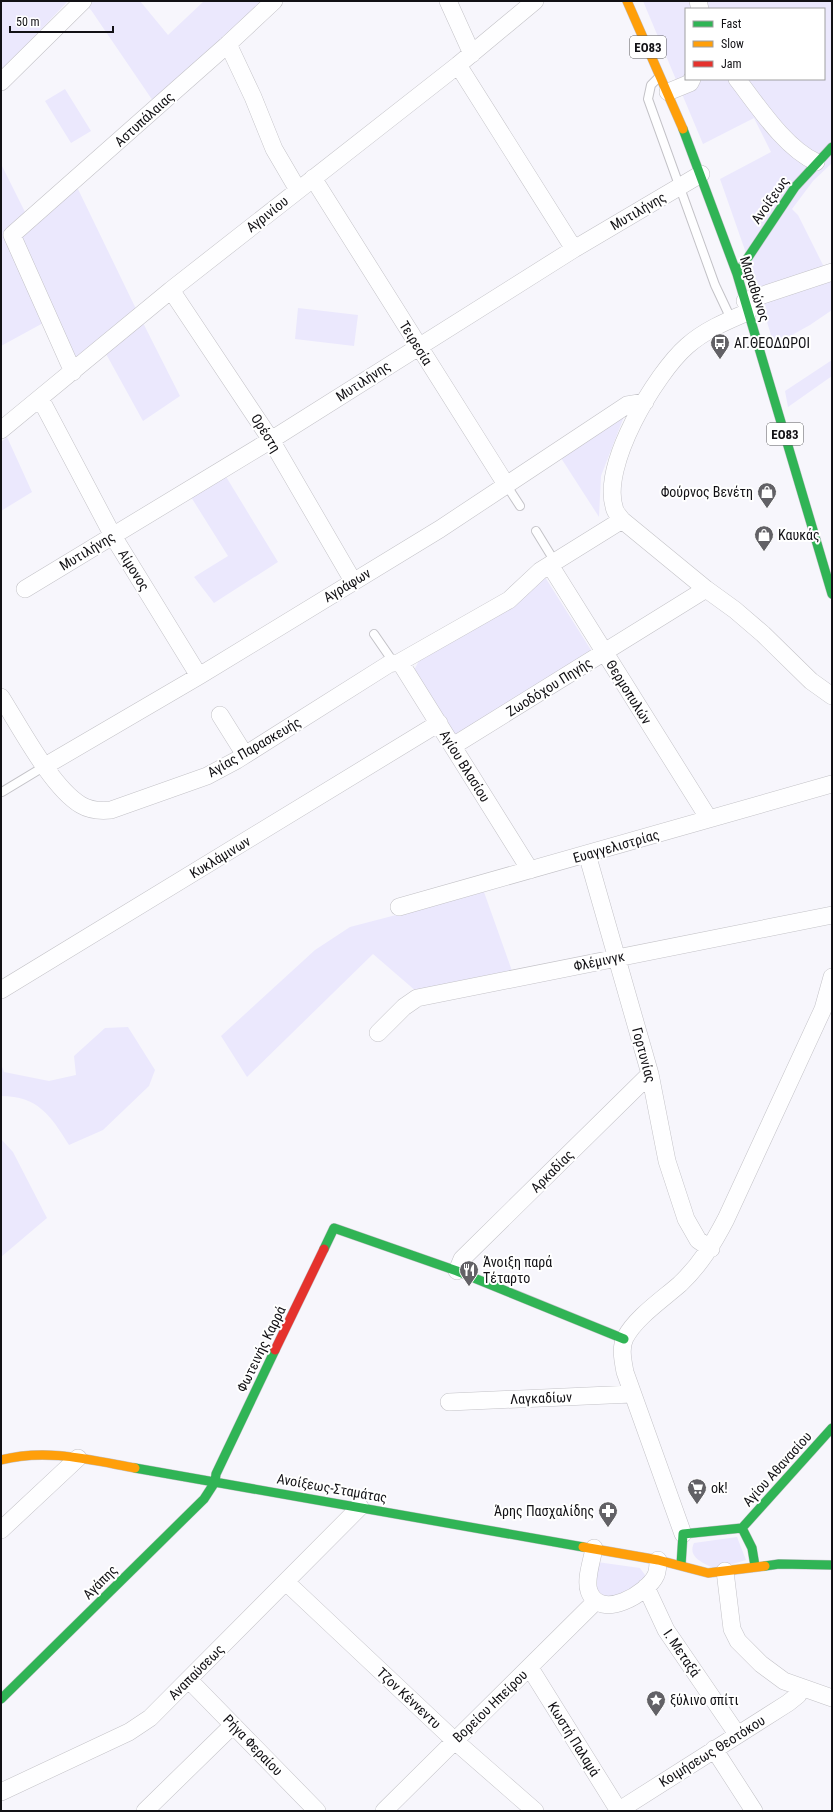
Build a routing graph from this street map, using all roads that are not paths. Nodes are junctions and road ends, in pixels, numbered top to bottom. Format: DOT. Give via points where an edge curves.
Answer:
graph roads {
  1 [pos="84,1"];
  2 [pos="274,1"];
  3 [pos="448,1"];
  4 [pos="535,1"];
  5 [pos="627,1"];
  6 [pos="228,44"];
  7 [pos="472,54"];
  8 [pos="458,65"];
  9 [pos="661,75"];
  10 [pos="692,80"];
  11 [pos="738,80"];
  12 [pos="1,82"];
  13 [pos="668,92"];
  14 [pos="832,147"];
  15 [pos="816,162"];
  16 [pos="701,174"];
  17 [pos="313,178"];
  18 [pos="679,187"];
  19 [pos="298,190"];
  20 [pos="574,249"];
  21 [pos="832,272"];
  22 [pos="737,274"];
  23 [pos="171,290"];
  24 [pos="747,306"];
  25 [pos="731,319"];
  26 [pos="418,346"];
  27 [pos="73,372"];
  28 [pos="40,398"];
  29 [pos="644,402"];
  30 [pos="1,430"];
  31 [pos="271,440"];
  32 [pos="507,486"];
  33 [pos="520,506"];
  34 [pos="622,520"];
  35 [pos="536,531"];
  36 [pos="112,536"];
  37 [pos="552,564"];
  38 [pos="353,581"];
  39 [pos="25,589"];
  40 [pos="706,589"];
  41 [pos="832,594"];
  42 [pos="374,634"];
  43 [pos="604,652"];
  44 [pos="397,662"];
  45 [pos="199,676"];
  46 [pos="832,696"];
  47 [pos="1,697"];
  48 [pos="220,715"];
  49 [pos="438,723"];
  50 [pos="453,746"];
  51 [pos="245,755"];
  52 [pos="45,766"];
  53 [pos="832,784"];
  54 [pos="2,792"];
  55 [pos="708,819"];
  56 [pos="587,854"];
  57 [pos="530,870"];
  58 [pos="399,907"];
  59 [pos="832,915"];
  60 [pos="618,957"];
  61 [pos="832,977"];
  62 [pos="1,990"];
  63 [pos="378,1033"];
  64 [pos="650,1074"];
  65 [pos="711,1249"];
  66 [pos="456,1271"];
  67 [pos="624,1339"];
  68 [pos="632,1394"];
  69 [pos="449,1402"];
  70 [pos="832,1428"];
  71 [pos="78,1458"];
  72 [pos="1,1460"];
  73 [pos="215,1482"];
  74 [pos="360,1507"];
  75 [pos="742,1528"];
  76 [pos="1,1530"];
  77 [pos="683,1534"];
  78 [pos="594,1548"];
  79 [pos="658,1560"];
  80 [pos="681,1565"];
  81 [pos="832,1565"];
  82 [pos="755,1566"];
  83 [pos="725,1571"];
  84 [pos="286,1582"];
  85 [pos="646,1587"];
  86 [pos="596,1601"];
  87 [pos="530,1668"];
  88 [pos="189,1680"];
  89 [pos="801,1687"];
  90 [pos="832,1698"];
  91 [pos="1,1700"];
  92 [pos="233,1726"];
  93 [pos="737,1734"];
  94 [pos="455,1741"];
  95 [pos="714,1749"];
  96 [pos="1,1793"];
  97 [pos="145,1811"];
  98 [pos="316,1811"];
  99 [pos="384,1811"];
  100 [pos="535,1811"];
  101 [pos="618,1811"];
  102 [pos="754,1811"];
  1 -- 12 [label="street"];
  2 -- 6 [label="street, Αστυπάλαιας"];
  3 -- 7 [label="street"];
  4 -- 7 [label="street, Αγρινίου"];
  5 -- 9 [label="street, Μαραθώνος / ΕΟ83"];
  6 -- 19 [label="street" via="274,149"];
  6 -- 27 [label="street, Αστυπάλαιας" via="12,235"];
  7 -- 8 [label="street, Αγρινίου"];
  8 -- 17 [label="street, Αγρινίου"];
  8 -- 20 [label="street"];
  9 -- 13 [label="street, Μαραθώνος / ΕΟ83"];
  9 -- 18 [label="lane" via="651,85 648,99"];
  10 -- 13 [label="street"];
  11 -- 15 [label="street" via="781,134 805,156"];
  13 -- 16 [label="street, Μαραθώνος / ΕΟ83"];
  14 -- 15 [label="street, Ανοίξεως"];
  15 -- 22 [label="street, Ανοίξεως" via="781,205"];
  16 -- 18 [label="street, Μυτιλήνης"];
  16 -- 22 [label="street, Μαραθώνος / ΕΟ83"];
  17 -- 19 [label="street, Αγρινίου"];
  17 -- 26 [label="street, Τειρεσία"];
  18 -- 20 [label="street, Μυτιλήνης"];
  18 -- 25 [label="lane" via="715,285"];
  19 -- 23 [label="street, Αγρινίου"];
  20 -- 26 [label="street, Μυτιλήνης"];
  21 -- 24 [label="street"];
  22 -- 24 [label="street, Μαραθώνος / ΕΟ83"];
  23 -- 27 [label="street, Αγρινίου"];
  23 -- 31 [label="street, Ορέστη"];
  24 -- 25 [label="street"];
  24 -- 41 [label="street, Μαραθώνος / ΕΟ83"];
  25 -- 29 [label="street" via="715,326 687,346 666,369"];
  26 -- 31 [label="street, Μυτιλήνης"];
  26 -- 32 [label="street, Τειρεσία"];
  27 -- 28 [label="street, Αγρινίου"];
  28 -- 30 [label="street, Αγρινίου"];
  28 -- 36 [label="street, Αίμονος"];
  29 -- 32 [label="street, Αγράφων" via="627,405"];
  29 -- 34 [label="street" via="633,420 615,471 612,494 615,510"];
  31 -- 36 [label="street, Μυτιλήνης"];
  31 -- 38 [label="street, Ορέστη"];
  32 -- 33 [label="lane, Τειρεσία"];
  32 -- 38 [label="street, Αγράφων"];
  34 -- 37 [label="street, Αγίας Παρασκευής"];
  34 -- 40 [label="street"];
  35 -- 37 [label="lane"];
  36 -- 39 [label="street, Μυτιλήνης"];
  36 -- 45 [label="street, Αίμονος"];
  37 -- 43 [label="street, Θερμοπυλών"];
  37 -- 44 [label="street, Αγίας Παρασκευής" via="540,571 509,600"];
  38 -- 45 [label="street, Αγράφων"];
  40 -- 43 [label="street, Ζωοδόχου Πηγής"];
  40 -- 46 [label="street" via="758,629 811,681"];
  42 -- 44 [label="lane"];
  43 -- 50 [label="street, Ζωοδόχου Πηγής"];
  43 -- 55 [label="street, Θερμοπυλών"];
  44 -- 49 [label="street, Αγίου Βλασίου"];
  44 -- 51 [label="street, Αγίας Παρασκευής" via="389,664"];
  45 -- 52 [label="street, Αγράφων"];
  47 -- 52 [label="street, Αγίας Παρασκευής"];
  48 -- 51 [label="street"];
  49 -- 50 [label="street, Αγίου Βλασίου"];
  49 -- 62 [label="street, Κυκλάμινων"];
  50 -- 57 [label="street, Αγίου Βλασίου"];
  51 -- 52 [label="street, Αγίας Παρασκευής" via="207,776 111,810 96,811 82,806 63,791"];
  52 -- 54 [label="lane"];
  53 -- 55 [label="street, Ευαγγελιστρίας"];
  55 -- 56 [label="street, Ευαγγελιστρίας"];
  56 -- 57 [label="street, Ευαγγελιστρίας"];
  56 -- 60 [label="street, Γορτυνίας"];
  57 -- 58 [label="street, Ευαγγελιστρίας"];
  59 -- 60 [label="street, Φλέμινγκ"];
  60 -- 63 [label="street, Φλέμινγκ" via="416,998"];
  60 -- 64 [label="street, Γορτυνίας"];
  61 -- 65 [label="street" via="823,1009"];
  64 -- 65 [label="street, Γορτυνίας" via="667,1161 686,1218 698,1240"];
  64 -- 66 [label="street, Αρκαδίας" via="462,1259"];
  65 -- 67 [label="street" via="698,1266 649,1310"];
  66 -- 67 [label="street"];
  66 -- 73 [label="street, Φωτεινής Καρρά" via="334,1228 216,1474"];
  67 -- 68 [label="street" via="622,1352"];
  68 -- 69 [label="street, Λαγκαδίων"];
  68 -- 77 [label="street"];
  70 -- 75 [label="street, Αγίου Αθανασίου"];
  71 -- 72 [label="street, Ανοίξεως-Σταμάτας" via="44,1453 18,1455"];
  71 -- 73 [label="street, Ανοίξεως-Σταμάτας"];
  71 -- 76 [label="street"];
  73 -- 74 [label="street, Ανοίξεως-Σταμάτας"];
  73 -- 91 [label="street, Αγάπης" via="204,1499"];
  74 -- 78 [label="street, Ανοίξεως-Σταμάτας"];
  74 -- 84 [label="street, Αναπαύσεως"];
  75 -- 77 [label="street"];
  75 -- 82 [label="street" via="752,1548"];
  77 -- 80 [label="street"];
  78 -- 79 [label="street, Ανοίξεως-Σταμάτας"];
  78 -- 86 [label="street" via="588,1584 589,1591"];
  79 -- 80 [label="street, Ανοίξεως-Σταμάτας"];
  79 -- 85 [label="street" via="656,1576"];
  80 -- 83 [label="street, Ανοίξεως-Σταμάτας" via="708,1572"];
  81 -- 82 [label="street, Ανοίξεως-Σταμάτας" via="796,1563"];
  82 -- 83 [label="street, Ανοίξεως-Σταμάτας"];
  83 -- 89 [label="street" via="735,1636 770,1671 784,1681"];
  84 -- 88 [label="street, Αναπαύσεως"];
  84 -- 94 [label="street, Τζον Κέννεντυ"];
  85 -- 86 [label="street" via="614,1605 608,1606"];
  85 -- 93 [label="street, Ι. Μεταξά" via="666,1630"];
  86 -- 87 [label="street, Βορείου Ηπείρου"];
  87 -- 94 [label="street, Βορείου Ηπείρου"];
  87 -- 101 [label="street, Κωστή Παλαμά"];
  88 -- 92 [label="street, Ρήγα Φεραίου"];
  88 -- 96 [label="street, Αναπαύσεως" via="150,1718 129,1732"];
  89 -- 90 [label="street"];
  89 -- 93 [label="street, Κοιμήσεως Θεοτόκου" via="798,1695 788,1703"];
  92 -- 97 [label="street"];
  92 -- 98 [label="street, Ρήγα Φεραίου"];
  93 -- 95 [label="street, Κοιμήσεως Θεοτόκου"];
  94 -- 99 [label="street, Βορείου Ηπείρου"];
  94 -- 100 [label="street, Τζον Κέννεντυ"];
  95 -- 101 [label="street, Κοιμήσεως Θεοτόκου"];
  95 -- 102 [label="street"];
}
